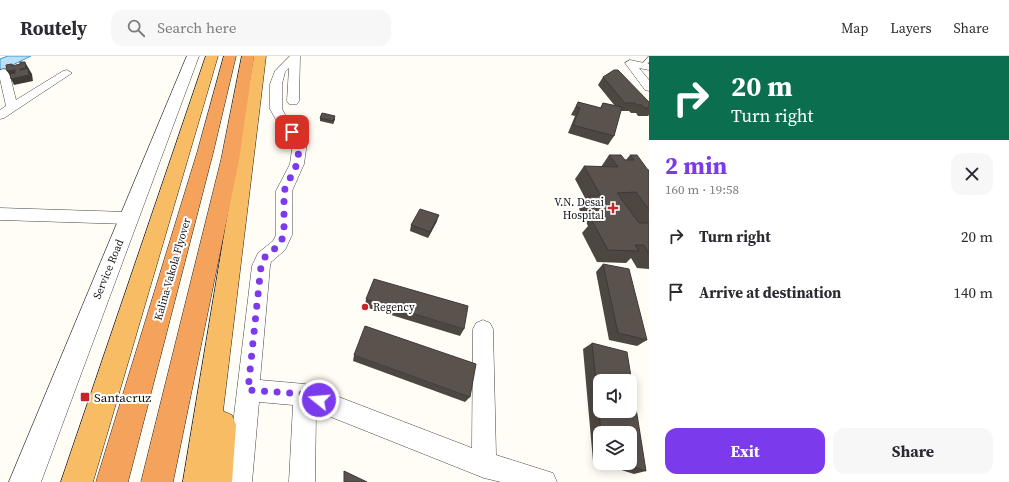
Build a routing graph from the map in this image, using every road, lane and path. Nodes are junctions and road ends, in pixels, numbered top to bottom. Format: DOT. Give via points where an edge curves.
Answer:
graph roads {
  1 [pos="193,56"];
  2 [pos="212,56"];
  3 [pos="230,56"];
  4 [pos="248,56"];
  5 [pos="260,56"];
  6 [pos="266,56"];
  7 [pos="295,56"];
  8 [pos="619,56"];
  9 [pos="630,63"];
  10 [pos="647,64"];
  11 [pos="17,66"];
  12 [pos="2,73"];
  13 [pos="67,73"];
  14 [pos="35,82"];
  15 [pos="649,88"];
  16 [pos="293,101"];
  17 [pos="7,102"];
  18 [pos="0,115"];
  19 [pos="0,214"];
  20 [pos="128,218"];
  21 [pos="483,329"];
  22 [pos="248,390"];
  23 [pos="305,394"];
  24 [pos="484,465"];
  25 [pos="512,477"];
  26 [pos="25,482"];
  27 [pos="77,482"];
  28 [pos="112,482"];
  29 [pos="157,482"];
  30 [pos="200,482"];
  31 [pos="216,482"];
  32 [pos="239,482"];
  33 [pos="302,482"];
  34 [pos="544,482"];
  1 -- 20 [label="street, Service Road"];
  2 -- 27 [label="highway"];
  3 -- 28 [label="highway, Kalina-Vakola Flyover"];
  4 -- 29 [label="highway" via="230,160"];
  5 -- 30 [label="highway"];
  6 -- 31 [label="highway"];
  7 -- 16 [label="street"];
  7 -- 22 [label="street" via="280,71 276,84 276,109 300,142 297,164 284,191 284,235 279,245 264,258 261,266"];
  8 -- 9 [label="street"];
  9 -- 10 [label="street"];
  9 -- 15 [label="street"];
  11 -- 12 [label="street"];
  12 -- 17 [label="street"];
  13 -- 17 [label="street"];
  14 -- 17 [label="street"];
  17 -- 18 [label="street"];
  19 -- 20 [label="street"];
  20 -- 26 [label="street, Service Road"];
  21 -- 24 [label="street"];
  22 -- 23 [label="street"];
  22 -- 32 [label="street"];
  23 -- 24 [label="street"];
  23 -- 33 [label="street"];
  24 -- 25 [label="street"];
  25 -- 34 [label="street"];
}
